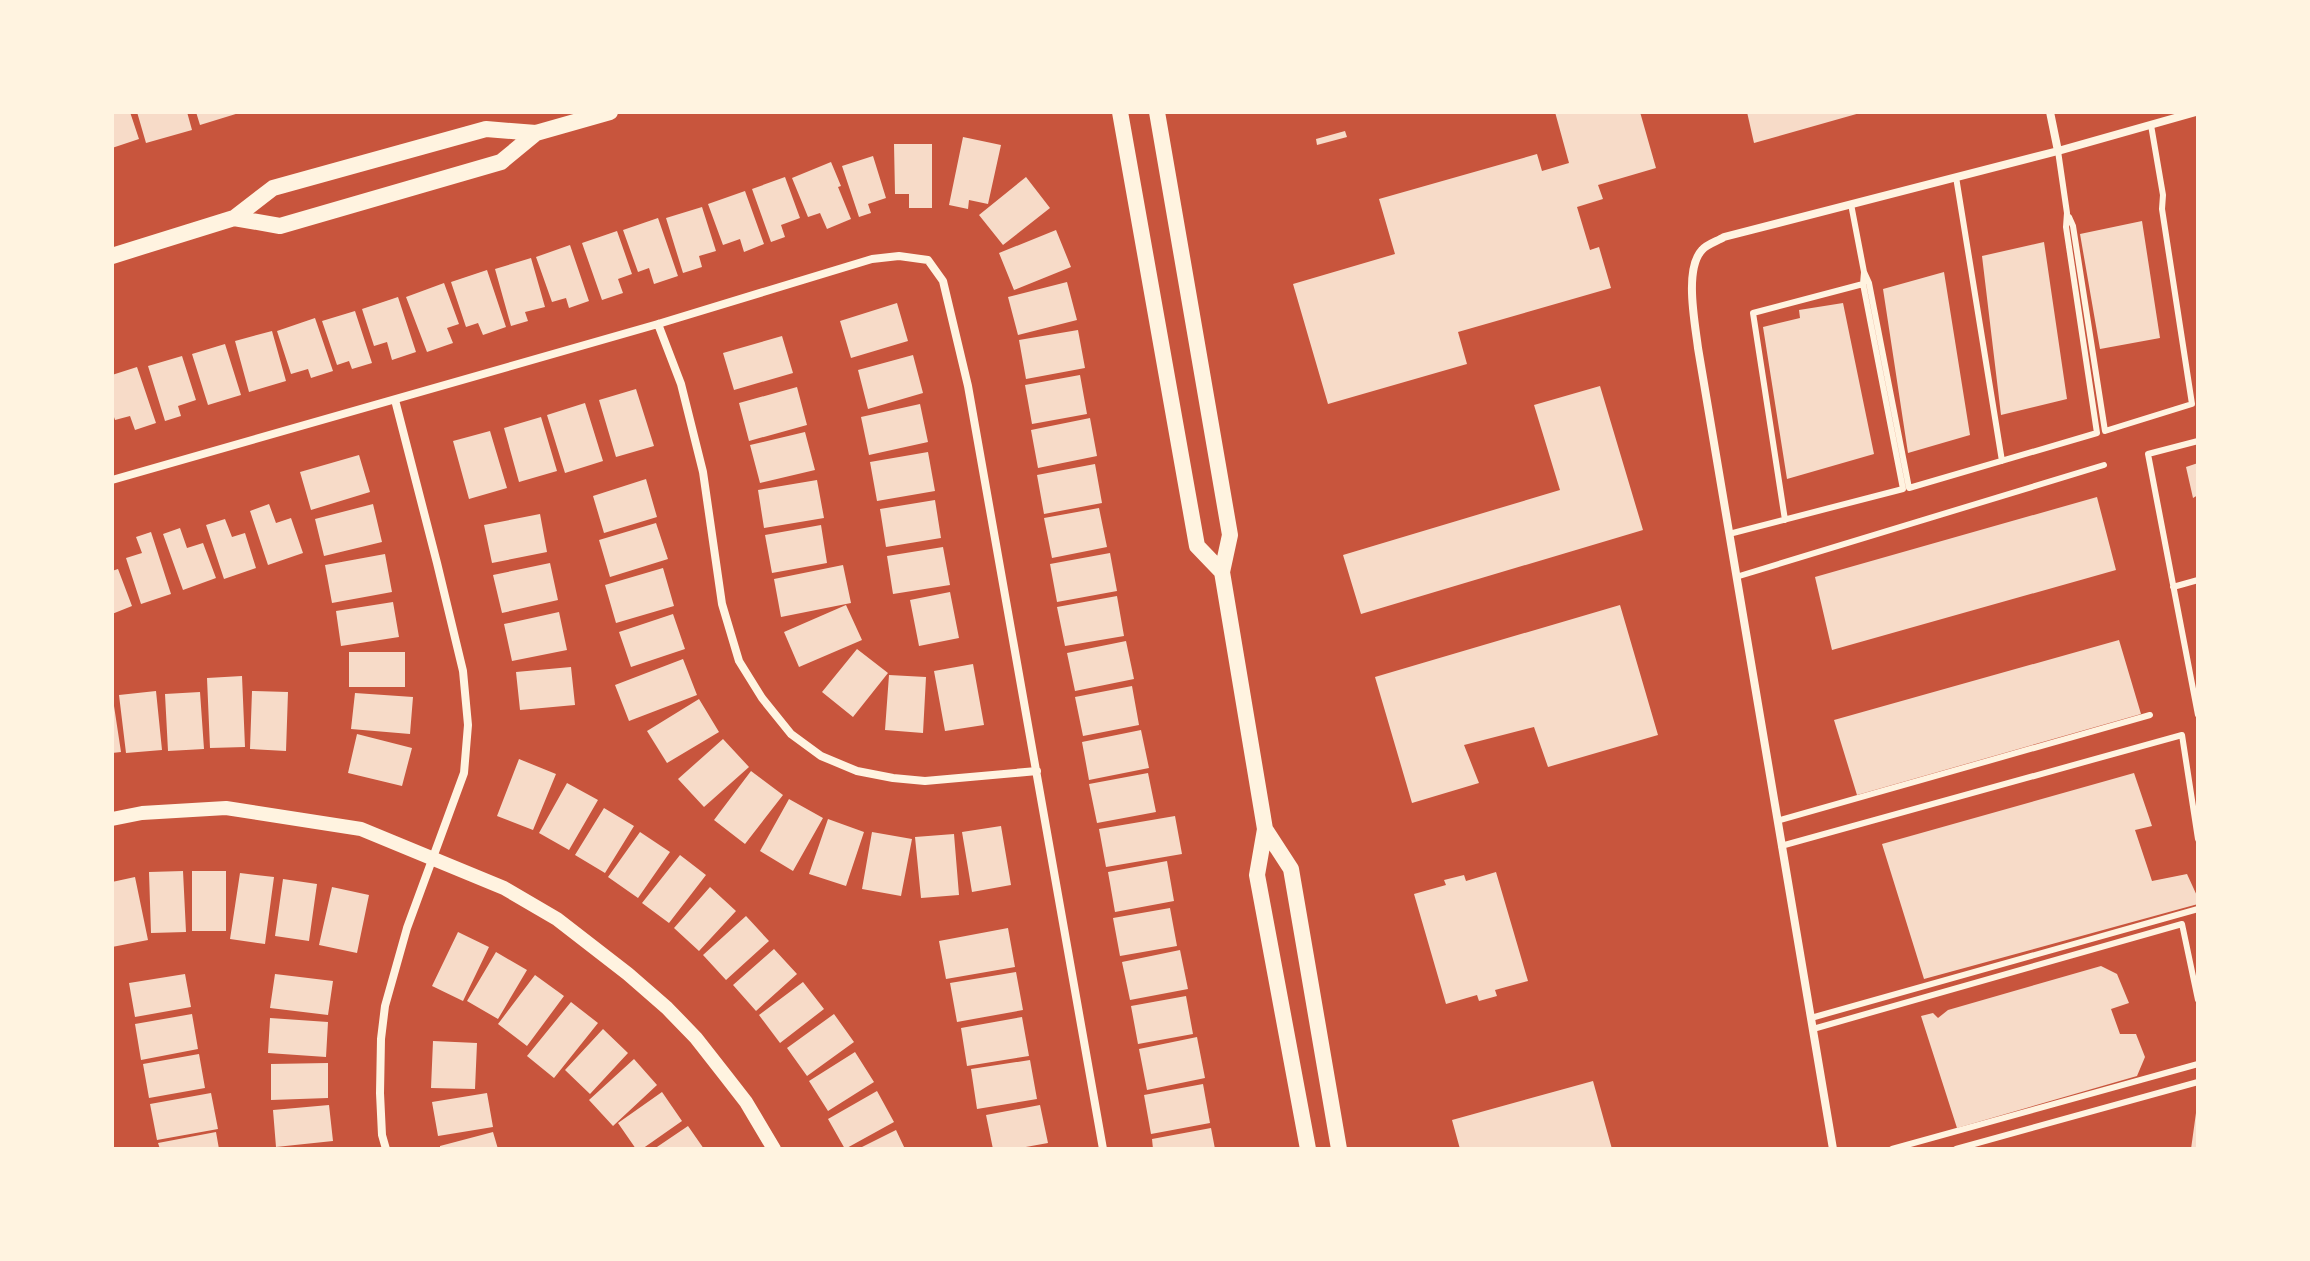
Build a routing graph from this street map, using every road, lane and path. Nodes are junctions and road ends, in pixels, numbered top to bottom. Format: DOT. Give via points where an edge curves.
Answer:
graph roads {
  1 [pos="610,112"];
  2 [pos="1120,112"];
  3 [pos="1157,112"];
  4 [pos="2050,112"];
  5 [pos="2196,112"];
  6 [pos="2151,125"];
  7 [pos="536,133"];
  8 [pos="2058,151"];
  9 [pos="1956,177"];
  10 [pos="1851,204"];
  11 [pos="2067,213"];
  12 [pos="234,218"];
  13 [pos="112,256"];
  14 [pos="1864,272"];
  15 [pos="1863,284"];
  16 [pos="658,324"];
  17 [pos="395,400"];
  18 [pos="2198,441"];
  19 [pos="2002,461"];
  20 [pos="2104,465"];
  21 [pos="112,480"];
  22 [pos="1785,520"];
  23 [pos="1729,534"];
  24 [pos="1222,572"];
  25 [pos="1736,577"];
  26 [pos="2198,580"];
  27 [pos="2173,587"];
  28 [pos="2150,715"];
  29 [pos="2198,715"];
  30 [pos="1037,771"];
  31 [pos="112,819"];
  32 [pos="1777,821"];
  33 [pos="1265,829"];
  34 [pos="2198,839"];
  35 [pos="1781,846"];
  36 [pos="432,860"];
  37 [pos="2198,909"];
  38 [pos="2198,1000"];
  39 [pos="1811,1018"];
  40 [pos="1813,1029"];
  41 [pos="2198,1064"];
  42 [pos="2198,1082"];
  43 [pos="386,1149"];
  44 [pos="774,1149"];
  45 [pos="1103,1149"];
  46 [pos="1308,1149"];
  47 [pos="1339,1149"];
  48 [pos="1833,1149"];
  49 [pos="1892,1149"];
  50 [pos="1956,1149"];
  1 -- 7 [label="main road"];
  2 -- 24 [label="main road" via="1197,546"];
  3 -- 24 [label="main road" via="1230,535"];
  4 -- 8 [label="street"];
  5 -- 6 [label="street"];
  6 -- 8 [label="street"];
  6 -- 11 [label="lane" via="2192,404 2105,431"];
  7 -- 12 [label="main road" via="486,129 273,188"];
  7 -- 12 [label="main road" via="501,162 280,226"];
  8 -- 9 [label="street"];
  8 -- 11 [label="lane"];
  9 -- 10 [label="street"];
  9 -- 19 [label="lane"];
  10 -- 14 [label="lane"];
  10 -- 23 [label="street" via="1724,237 1702,249 1693,267 1698,348"];
  11 -- 19 [label="lane" via="2097,433"];
  12 -- 13 [label="main road"];
  14 -- 15 [label="lane"];
  14 -- 19 [label="lane" via="1909,488"];
  15 -- 22 [label="lane" via="1753,313"];
  15 -- 22 [label="lane" via="1903,489"];
  16 -- 17 [label="street"];
  16 -- 30 [label="street" via="681,384 703,472 722,604 739,661 791,734 821,756 893,778 925,781"];
  16 -- 30 [label="street" via="872,259 928,260 943,281 968,386"];
  17 -- 21 [label="street"];
  17 -- 36 [label="street" via="463,671 468,725 464,773"];
  18 -- 27 [label="lane" via="2148,454"];
  20 -- 25 [label="lane"];
  22 -- 23 [label="lane"];
  23 -- 25 [label="street"];
  24 -- 33 [label="main road"];
  25 -- 32 [label="street"];
  26 -- 27 [label="lane"];
  27 -- 29 [label="lane"];
  28 -- 32 [label="lane"];
  30 -- 45 [label="street"];
  31 -- 36 [label="street" via="226,808 361,829"];
  32 -- 35 [label="street"];
  33 -- 46 [label="main road" via="1257,875"];
  33 -- 47 [label="main road" via="1291,869"];
  34 -- 35 [label="lane" via="2182,735"];
  35 -- 39 [label="street"];
  36 -- 43 [label="street" via="385,1006 380,1093"];
  36 -- 44 [label="street" via="504,888 557,919 628,974 696,1038 746,1102"];
  37 -- 39 [label="lane"];
  38 -- 40 [label="lane" via="2182,924"];
  39 -- 40 [label="street"];
  40 -- 48 [label="street"];
  41 -- 49 [label="lane"];
  42 -- 50 [label="lane"];
}
